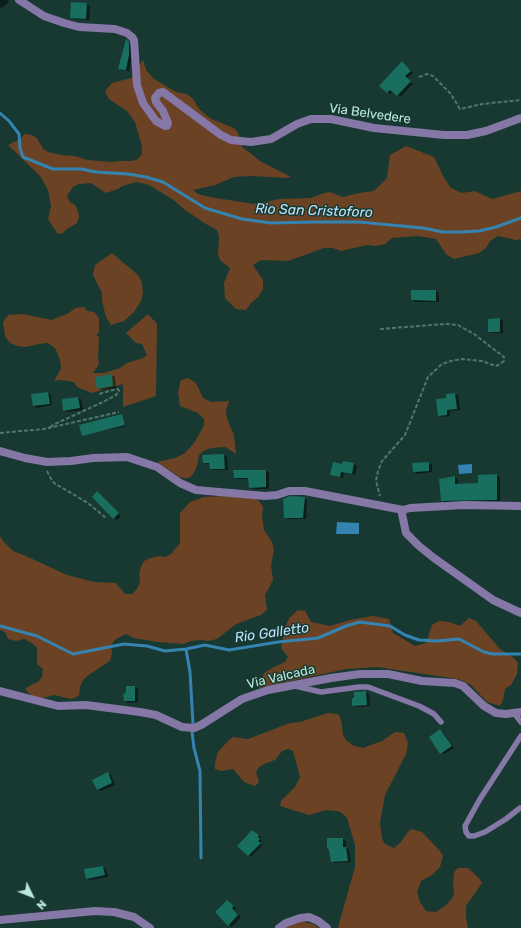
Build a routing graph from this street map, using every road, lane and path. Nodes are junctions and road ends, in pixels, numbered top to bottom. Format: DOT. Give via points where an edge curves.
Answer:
graph roads {
  1 [pos="19,0"];
  2 [pos="419,77"];
  3 [pos="521,100"];
  4 [pos="521,118"];
  5 [pos="380,330"];
  6 [pos="99,394"];
  7 [pos="120,412"];
  8 [pos="49,428"];
  9 [pos="0,433"];
  10 [pos="0,451"];
  11 [pos="47,462"];
  12 [pos="521,506"];
  13 [pos="386,508"];
  14 [pos="402,510"];
  15 [pos="106,518"];
  16 [pos="521,613"];
  17 [pos="291,685"];
  18 [pos="0,691"];
  19 [pos="517,713"];
  20 [pos="441,722"];
  21 [pos="521,722"];
  22 [pos="521,736"];
  23 [pos="520,808"];
  24 [pos="0,920"];
  25 [pos="150,928"];
  26 [pos="279,928"];
  27 [pos="327,928"];
  1 -- 4 [label="street, Via Belvedere" via="44,16 64,23 79,27 114,29 132,36 137,86 143,103 156,121 165,126 168,123 156,102 159,93 163,92 221,136 251,142 271,139 311,119 331,119 374,128 467,135"];
  2 -- 3 [label="path" via="427,74 433,76 451,94 460,109"];
  5 -- 13 [label="path" via="458,325 504,357 504,361 496,366 482,361 462,360 442,364 428,377 406,435 382,461 378,471 377,490"];
  6 -- 8 [label="path" via="118,389 119,391 107,400"];
  7 -- 8 [label="path"];
  8 -- 9 [label="path"];
  10 -- 11 [label="street"];
  11 -- 13 [label="street" via="127,458 157,467 180,483 196,490 265,496 305,491"];
  11 -- 15 [label="path" via="47,470 54,483 88,503"];
  12 -- 14 [label="street" via="464,505"];
  13 -- 14 [label="street"];
  14 -- 16 [label="street" via="406,533 419,546 493,600"];
  17 -- 18 [label="street, Via Valcada" via="251,695 194,728 182,727 156,715 86,705 58,706"];
  17 -- 19 [label="street, Via Valcada" via="360,674 388,674 422,681 455,683 463,686 496,713"];
  17 -- 20 [label="lane" via="321,692 368,687 419,706 434,714"];
  19 -- 21 [label="lane"];
  22 -- 23 [label="lane" via="480,799 465,826 466,832 469,836 485,832"];
  24 -- 25 [label="street" via="95,911 114,912 134,917"];
  26 -- 27 [label="street" via="286,923 309,917"];
}
